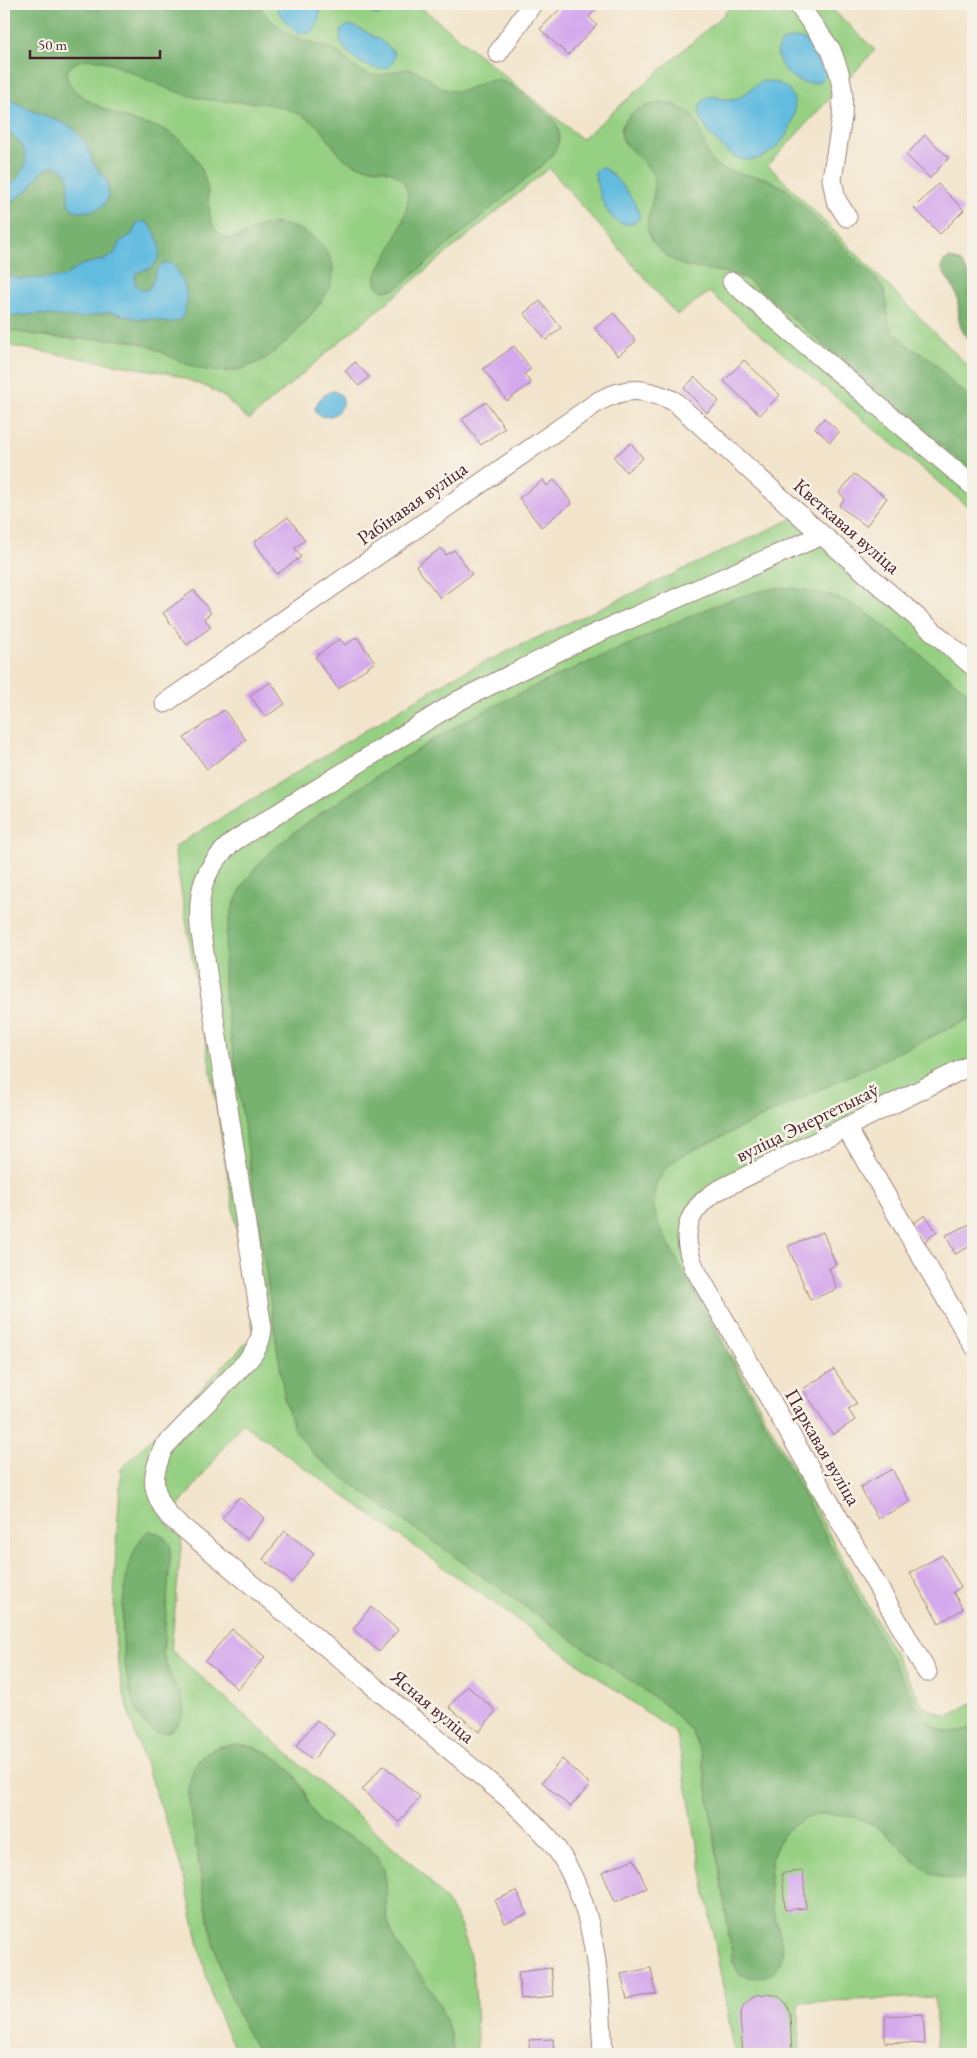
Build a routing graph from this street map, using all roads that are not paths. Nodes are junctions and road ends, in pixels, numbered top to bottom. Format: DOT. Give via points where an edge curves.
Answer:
graph roads {
  1 [pos="532,4"];
  2 [pos="798,4"];
  3 [pos="498,53"];
  4 [pos="846,217"];
  5 [pos="732,282"];
  6 [pos="693,418"];
  7 [pos="973,486"];
  8 [pos="822,535"];
  9 [pos="973,666"];
  10 [pos="165,703"];
  11 [pos="973,1064"];
  12 [pos="846,1127"];
  13 [pos="686,1242"];
  14 [pos="973,1345"];
  15 [pos="927,1672"];
  16 [pos="603,2054"];
  1 -- 3 [label="street"];
  2 -- 4 [label="street" via="831,50 839,72 843,93 842,117 832,180 836,200"];
  5 -- 7 [label="street"];
  6 -- 8 [label="street, Кветкавая вуліца"];
  6 -- 10 [label="street, Рабінавая вуліца" via="674,402 653,392 615,392"];
  8 -- 9 [label="street, Кветкавая вуліца"];
  8 -- 16 [label="street, Ясная вуліца" via="581,640 458,701 234,841 222,851 200,890 200,927 262,1328 261,1339 252,1354 164,1447 157,1461 154,1488 158,1502 169,1516 508,1798 556,1848 582,1898 589,1925 599,1983"];
  11 -- 12 [label="street, вуліца Энергетыкаў"];
  12 -- 13 [label="street, вуліца Энергетыкаў" via="706,1198 690,1218"];
  12 -- 14 [label="street"];
  13 -- 15 [label="street, Паркавая вуліца" via="695,1269"];
}
